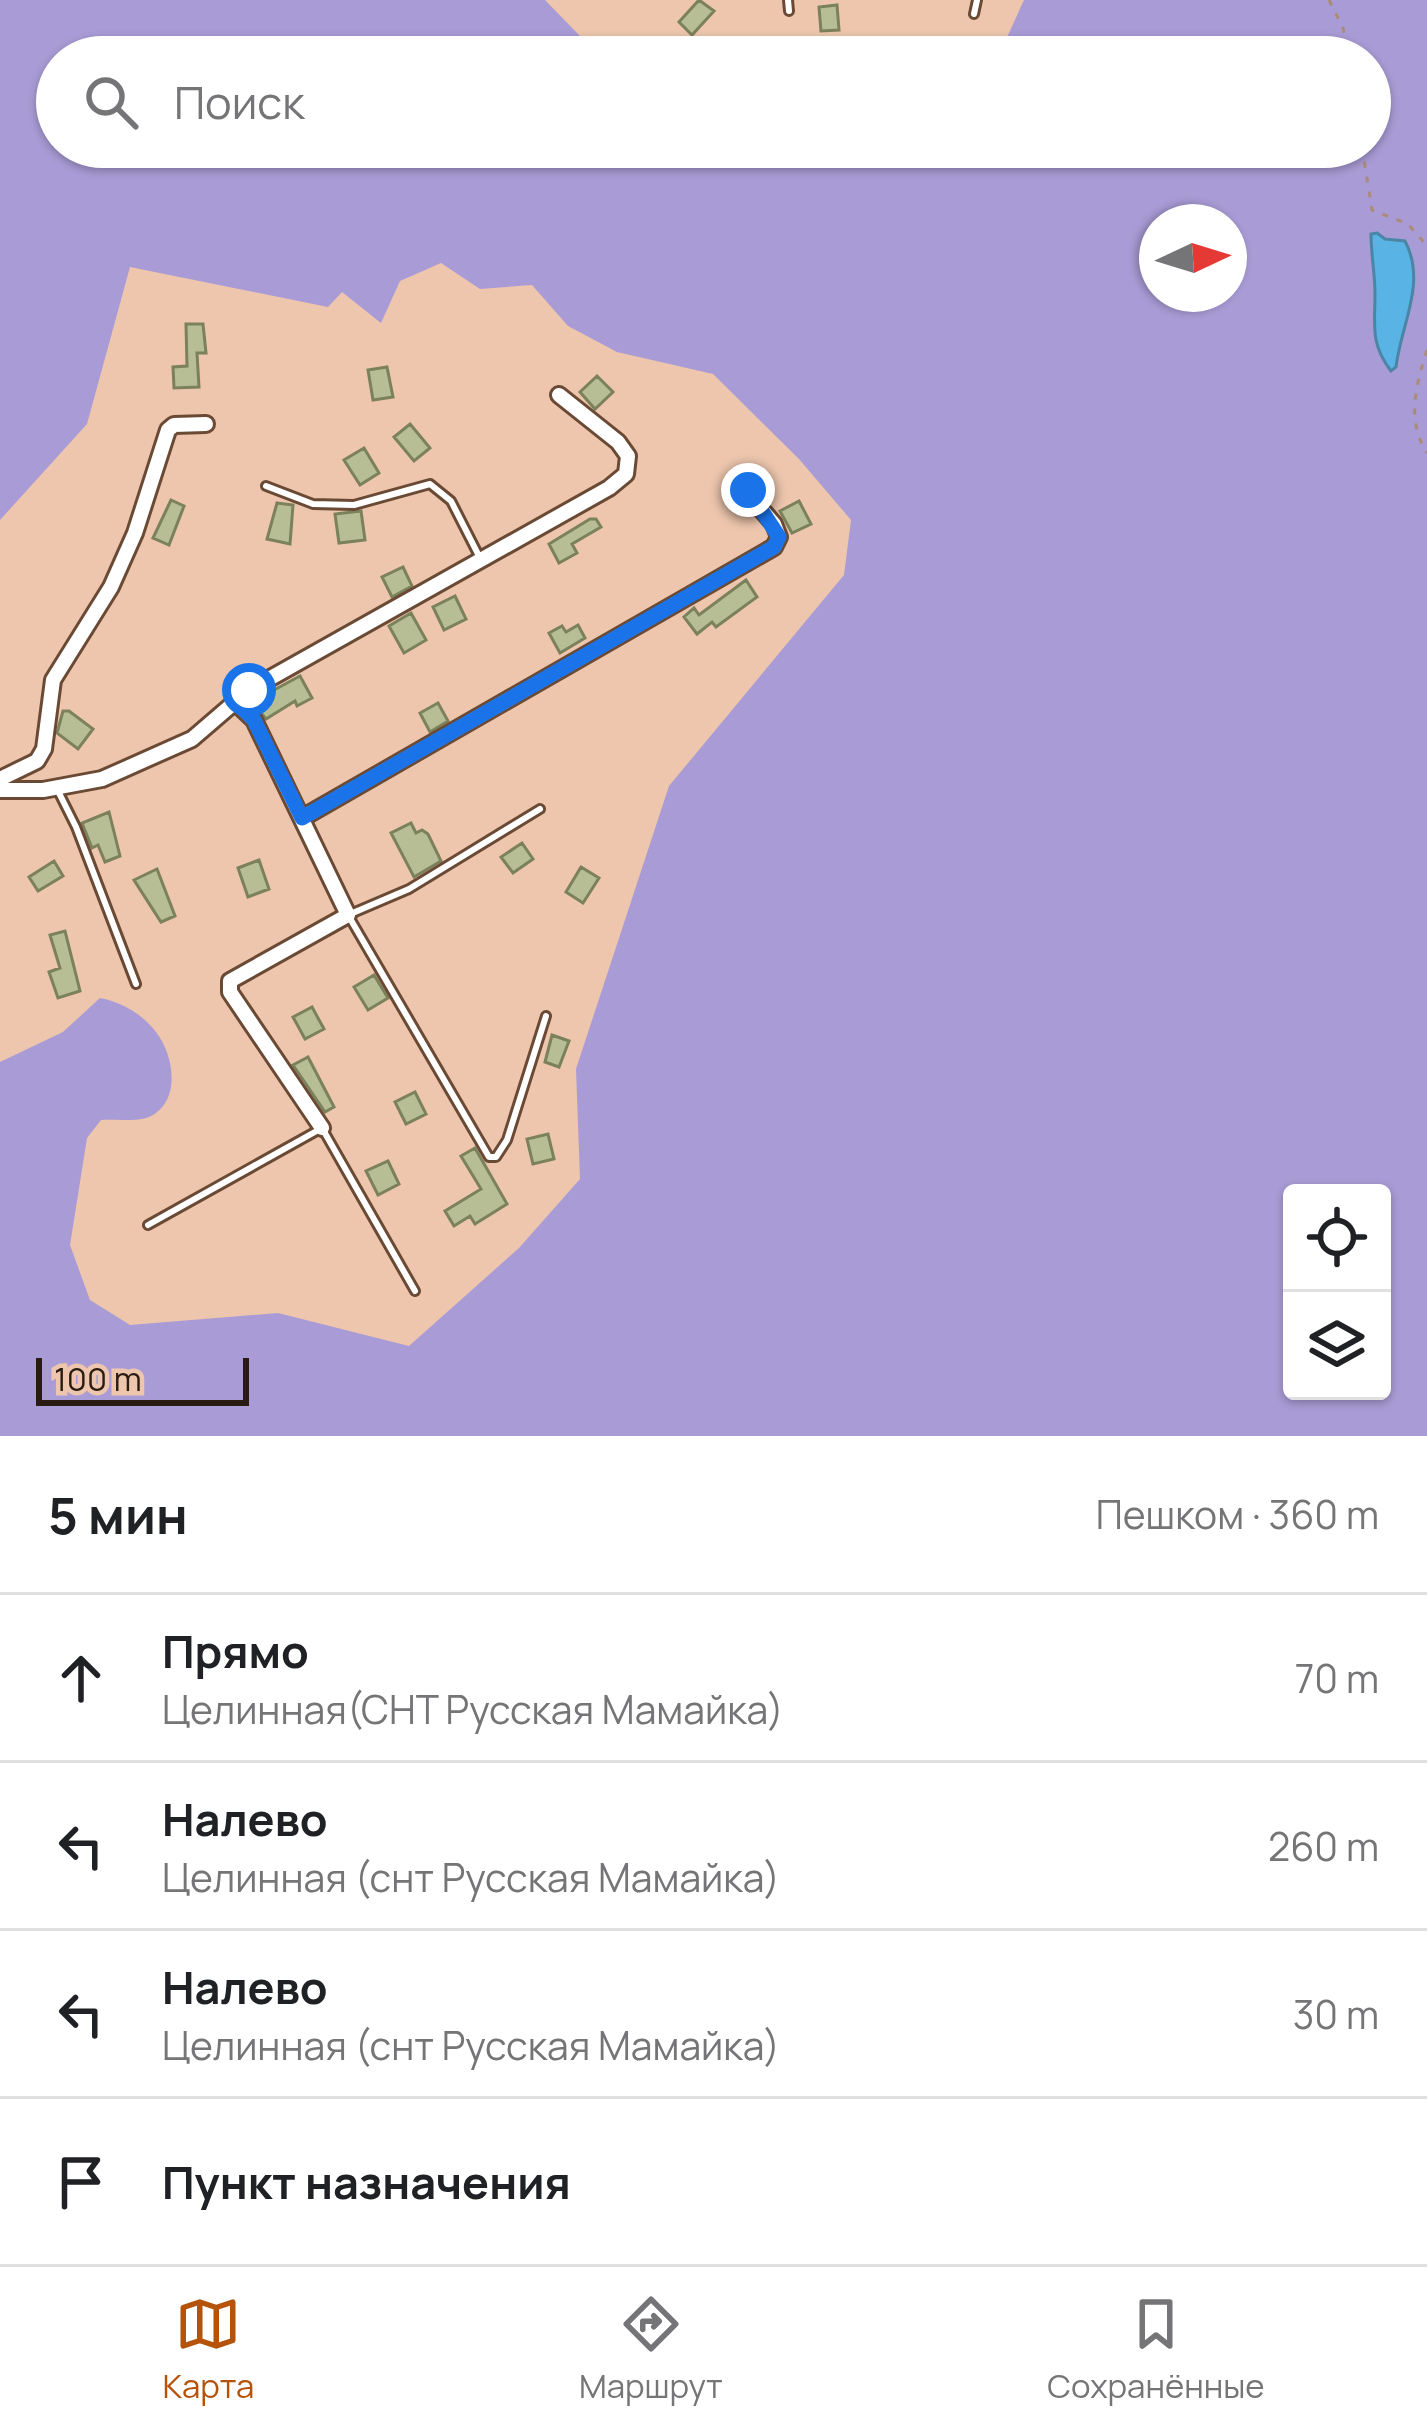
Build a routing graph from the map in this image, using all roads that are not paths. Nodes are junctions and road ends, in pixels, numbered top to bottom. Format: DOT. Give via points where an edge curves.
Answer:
graph roads {
  1 [pos="788,0"];
  2 [pos="977,0"];
  3 [pos="789,11"];
  4 [pos="974,14"];
  5 [pos="560,395"];
  6 [pos="206,424"];
  7 [pos="738,482"];
  8 [pos="266,485"];
  9 [pos="480,558"];
  10 [pos="236,702"];
  11 [pos="0,779"];
  12 [pos="56,788"];
  13 [pos="0,790"];
  14 [pos="540,809"];
  15 [pos="302,818"];
  16 [pos="348,915"];
  17 [pos="136,984"];
  18 [pos="546,1016"];
  19 [pos="322,1128"];
  20 [pos="148,1225"];
  21 [pos="415,1291"];
  1 -- 3 [label="lane"];
  2 -- 4 [label="lane"];
  5 -- 9 [label="street" via="617,442 628,456 626,474"];
  6 -- 11 [label="street" via="168,430 111,587 53,680 44,749 38,761"];
  7 -- 15 [label="street" via="774,524 774,547"];
  8 -- 9 [label="lane" via="313,504 354,505 430,484 451,500"];
  9 -- 10 [label="street"];
  10 -- 12 [label="street" via="192,739 102,779"];
  10 -- 15 [label="street" via="254,720"];
  12 -- 13 [label="street"];
  12 -- 17 [label="lane"];
  14 -- 16 [label="lane" via="409,889"];
  15 -- 16 [label="street"];
  16 -- 18 [label="lane" via="489,1157 507,1140"];
  16 -- 19 [label="street" via="230,981"];
  19 -- 20 [label="lane"];
  19 -- 21 [label="lane"];
}
